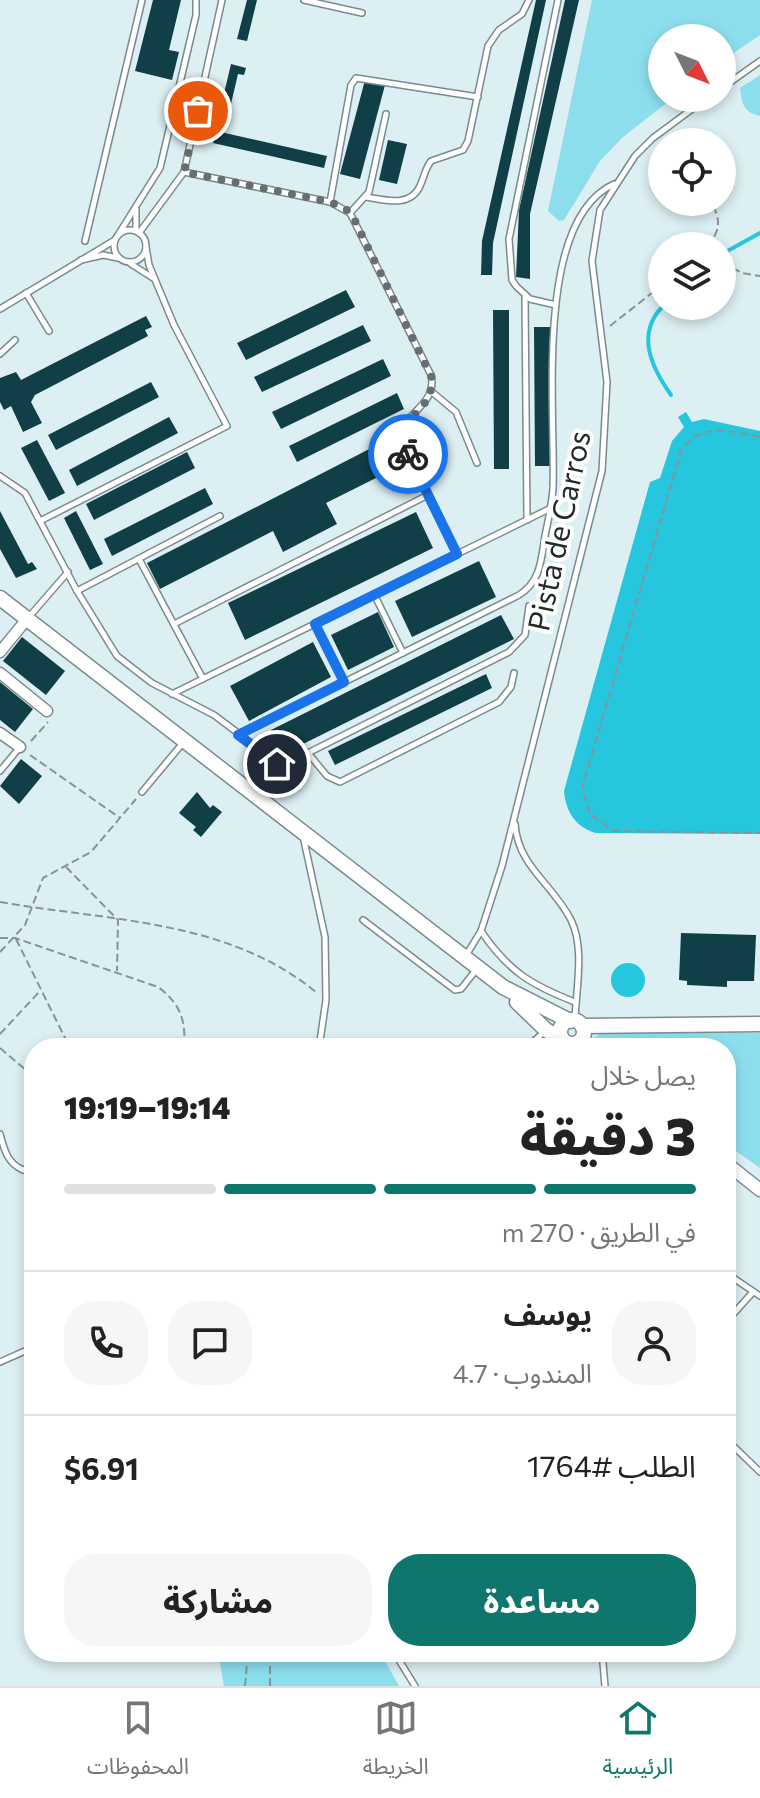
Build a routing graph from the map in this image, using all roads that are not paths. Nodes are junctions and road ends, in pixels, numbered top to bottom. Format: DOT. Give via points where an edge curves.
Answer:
graph roads {
  1 [pos="142,0"];
  2 [pos="196,0"];
  3 [pos="222,0"];
  4 [pos="304,0"];
  5 [pos="529,0"];
  6 [pos="558,0"];
  7 [pos="362,13"];
  8 [pos="760,61"];
  9 [pos="736,78"];
  10 [pos="478,97"];
  11 [pos="688,112"];
  12 [pos="386,114"];
  13 [pos="184,172"];
  14 [pos="614,184"];
  15 [pos="366,197"];
  16 [pos="330,202"];
  17 [pos="136,209"];
  18 [pos="350,213"];
  19 [pos="137,232"];
  20 [pos="117,237"];
  21 [pos="85,241"];
  22 [pos="146,247"];
  23 [pos="121,260"];
  24 [pos="76,261"];
  25 [pos="157,281"];
  26 [pos="26,293"];
  27 [pos="525,295"];
  28 [pos="556,305"];
  29 [pos="0,309"];
  30 [pos="49,331"];
  31 [pos="15,340"];
  32 [pos="0,354"];
  33 [pos="432,392"];
  34 [pos="477,463"];
  35 [pos="0,476"];
  36 [pos="428,495"];
  37 [pos="550,508"];
  38 [pos="220,516"];
  39 [pos="527,520"];
  40 [pos="40,521"];
  41 [pos="457,554"];
  42 [pos="139,559"];
  43 [pos="68,572"];
  44 [pos="77,591"];
  45 [pos="374,594"];
  46 [pos="0,598"];
  47 [pos="529,606"];
  48 [pos="27,619"];
  49 [pos="174,624"];
  50 [pos="315,624"];
  51 [pos="0,652"];
  52 [pos="403,653"];
  53 [pos="0,673"];
  54 [pos="514,673"];
  55 [pos="203,679"];
  56 [pos="344,682"];
  57 [pos="172,694"];
  58 [pos="47,711"];
  59 [pos="0,733"];
  60 [pos="238,735"];
  61 [pos="185,741"];
  62 [pos="20,747"];
  63 [pos="308,753"];
  64 [pos="0,771"];
  65 [pos="142,792"];
  66 [pos="514,820"];
  67 [pos="302,831"];
  68 [pos="363,920"];
  69 [pos="481,931"];
  70 [pos="465,957"];
  71 [pos="478,968"];
  72 [pos="503,987"];
  73 [pos="575,1002"];
  74 [pos="760,1024"];
  75 [pos="546,1030"];
  76 [pos="576,1035"];
  77 [pos="320,1038"];
  78 [pos="537,1038"];
  79 [pos="0,1134"];
  80 [pos="24,1170"];
  81 [pos="736,1171"];
  82 [pos="760,1190"];
  83 [pos="736,1280"];
  84 [pos="753,1292"];
  85 [pos="760,1296"];
  86 [pos="736,1311"];
  87 [pos="24,1351"];
  88 [pos="0,1362"];
  89 [pos="736,1449"];
  90 [pos="760,1472"];
  91 [pos="400,1662"];
  92 [pos="603,1662"];
  93 [pos="415,1686"];
  94 [pos="605,1686"];
  1 -- 21 [label="lane"];
  2 -- 17 [label="lane" via="160,168"];
  3 -- 13 [label="lane"];
  4 -- 7 [label="lane"];
  5 -- 10 [label="lane" via="522,14 491,40"];
  6 -- 27 [label="lane" via="509,239 512,280"];
  8 -- 9 [label="lane"];
  10 -- 15 [label="lane" via="466,146 458,154 431,161 414,195 399,202"];
  10 -- 16 [label="lane" via="356,78"];
  11 -- 14 [label="lane, Pista de Carros" via="653,138"];
  12 -- 15 [label="lane"];
  13 -- 16 [label="lane"];
  13 -- 19 [label="lane"];
  14 -- 28 [label="lane" via="598,191 581,214"];
  14 -- 66 [label="lane, Pista de Carros" via="600,210 592,261 607,382 602,471"];
  15 -- 18 [label="lane"];
  16 -- 18 [label="lane"];
  17 -- 19 [label="lane"];
  17 -- 20 [label="lane"];
  18 -- 33 [label="lane" via="431,375"];
  19 -- 20 [label="lane"];
  19 -- 22 [label="lane"];
  20 -- 23 [label="lane" via="114,246"];
  20 -- 24 [label="lane"];
  22 -- 23 [label="lane" via="140,259"];
  22 -- 25 [label="lane"];
  23 -- 24 [label="lane" via="103,255"];
  23 -- 25 [label="lane"];
  24 -- 26 [label="lane"];
  25 -- 40 [label="lane" via="227,426"];
  26 -- 29 [label="lane"];
  26 -- 30 [label="lane"];
  27 -- 28 [label="lane"];
  27 -- 39 [label="lane"];
  28 -- 37 [label="lane"];
  31 -- 32 [label="lane"];
  33 -- 34 [label="lane" via="456,412"];
  33 -- 36 [label="lane" via="400,432"];
  35 -- 40 [label="lane" via="25,493"];
  36 -- 41 [label="lane"];
  36 -- 49 [label="lane"];
  37 -- 39 [label="lane"];
  37 -- 52 [label="lane" via="532,585"];
  38 -- 42 [label="lane"];
  39 -- 41 [label="lane"];
  40 -- 43 [label="lane"];
  41 -- 45 [label="lane"];
  42 -- 44 [label="lane"];
  42 -- 49 [label="lane"];
  43 -- 44 [label="lane"];
  43 -- 48 [label="lane"];
  44 -- 57 [label="lane" via="117,656"];
  45 -- 50 [label="lane"];
  45 -- 52 [label="lane"];
  46 -- 48 [label="main road"];
  47 -- 63 [label="lane" via="525,635 509,652"];
  48 -- 51 [label="street"];
  48 -- 61 [label="main road"];
  49 -- 55 [label="lane"];
  50 -- 55 [label="lane"];
  50 -- 56 [label="lane"];
  52 -- 56 [label="lane"];
  53 -- 58 [label="street"];
  54 -- 63 [label="lane" via="499,702 340,782 327,776"];
  55 -- 57 [label="lane"];
  56 -- 60 [label="lane"];
  57 -- 60 [label="lane" via="214,715"];
  59 -- 62 [label="street"];
  60 -- 63 [label="lane" via="282,766"];
  61 -- 65 [label="lane"];
  61 -- 67 [label="main road"];
  62 -- 64 [label="lane"];
  66 -- 69 [label="lane, Pista de Carros"];
  66 -- 73 [label="lane" via="526,863 575,931"];
  67 -- 70 [label="main road"];
  67 -- 77 [label="lane" via="325,937"];
  68 -- 71 [label="lane" via="455,990"];
  69 -- 70 [label="lane, Pista de Carros"];
  69 -- 73 [label="lane" via="515,973"];
  70 -- 71 [label="main road"];
  71 -- 72 [label="main road"];
  72 -- 75 [label="main road"];
  72 -- 76 [label="main road"];
  73 -- 76 [label="lane"];
  74 -- 76 [label="main road"];
  75 -- 76 [label="main road"];
  75 -- 78 [label="lane"];
  79 -- 80 [label="lane" via="6,1154"];
  81 -- 82 [label="street"];
  83 -- 84 [label="lane"];
  84 -- 85 [label="lane"];
  84 -- 86 [label="lane"];
  87 -- 88 [label="lane"];
  89 -- 90 [label="lane"];
  91 -- 93 [label="lane"];
  92 -- 94 [label="lane"];
}
